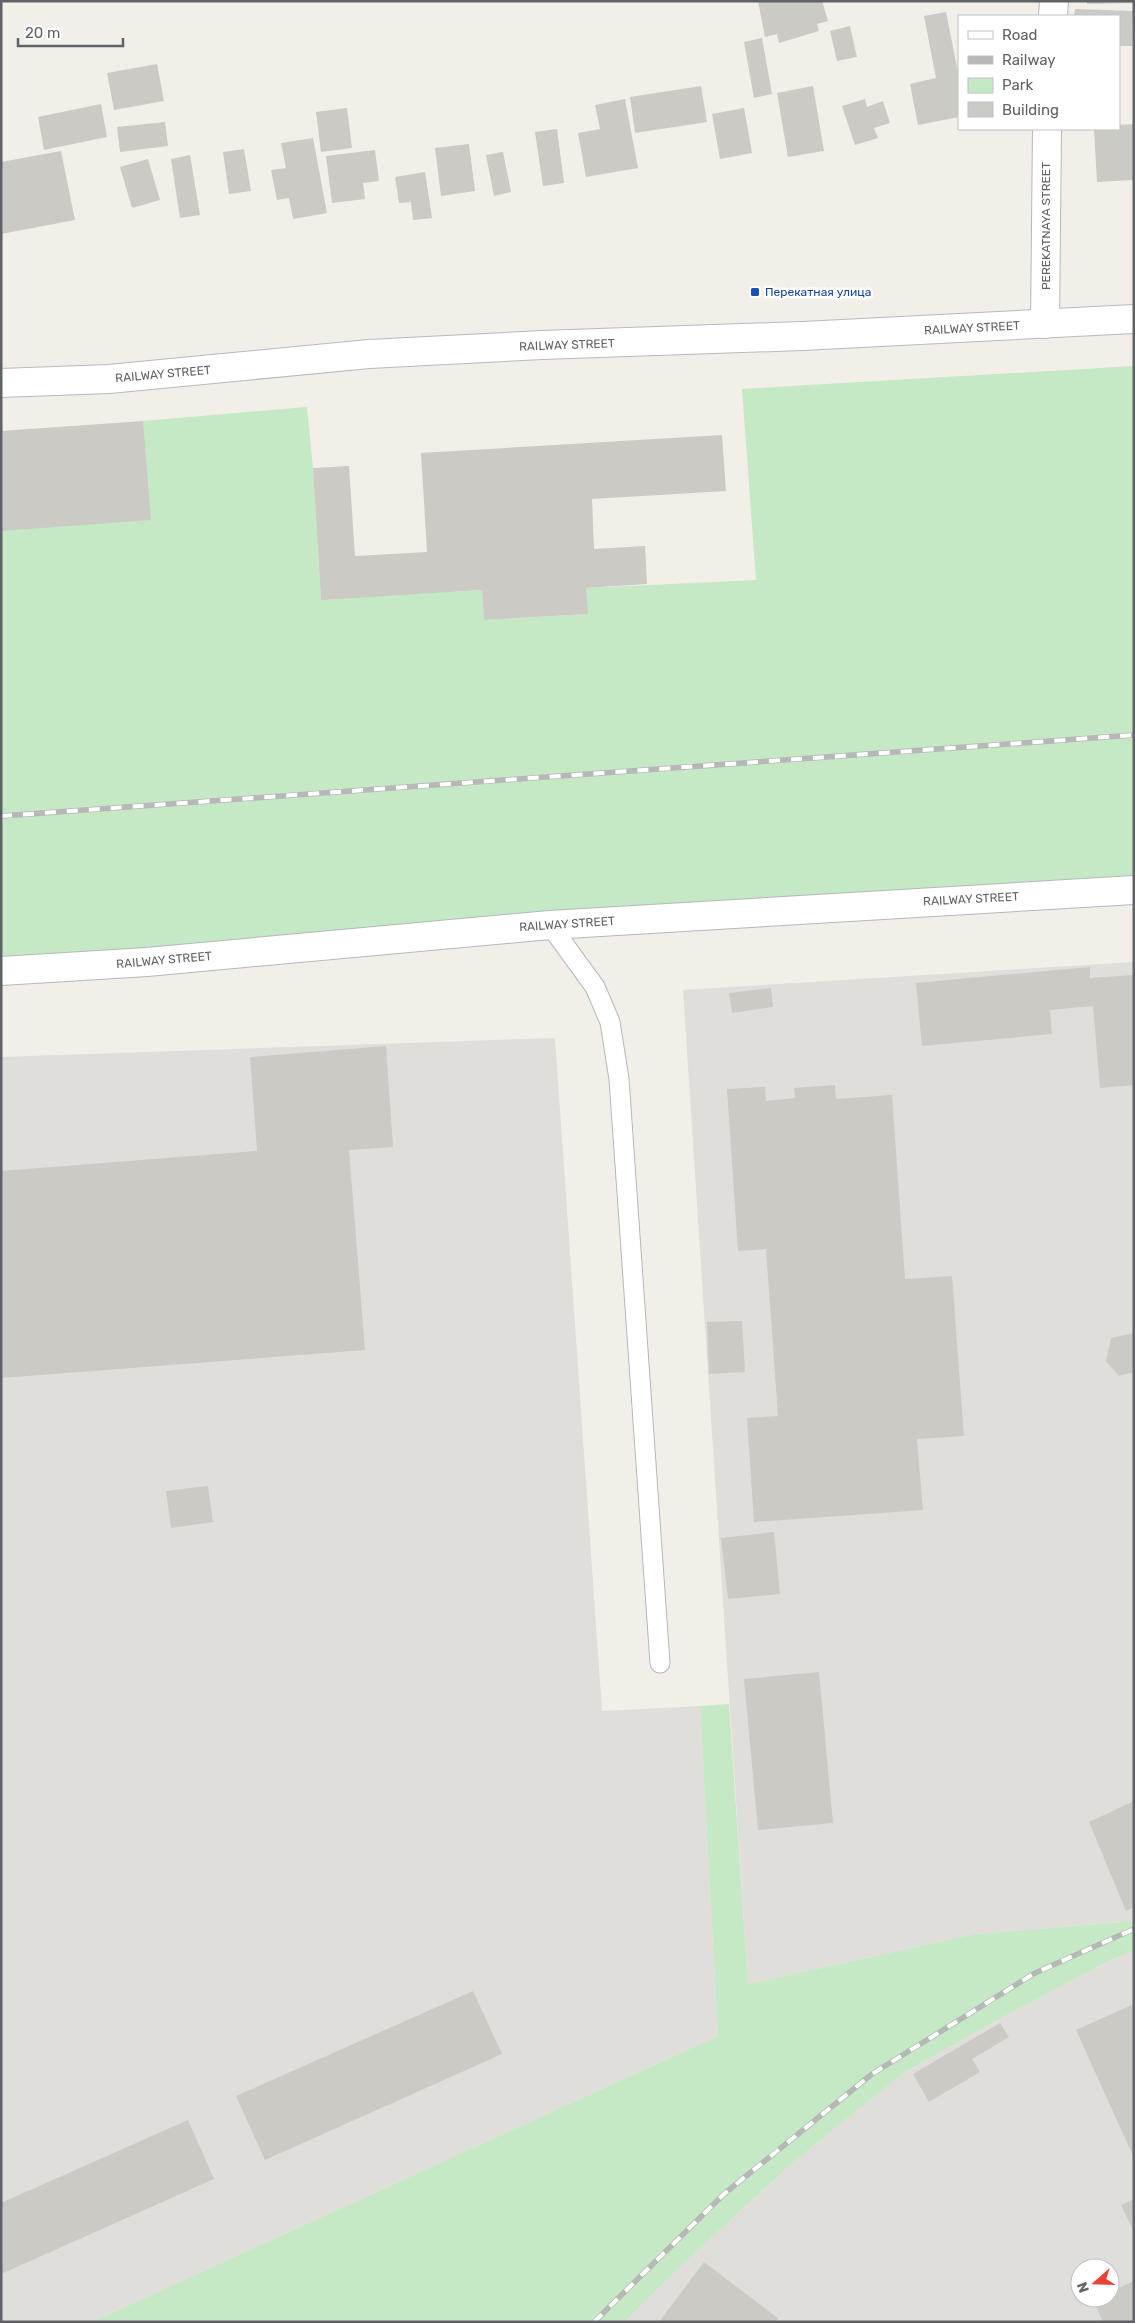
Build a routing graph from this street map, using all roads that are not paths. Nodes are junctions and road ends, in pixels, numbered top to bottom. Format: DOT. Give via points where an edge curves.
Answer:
graph roads {
  1 [pos="1054,1"];
  2 [pos="1053,15"];
  3 [pos="1047,130"];
  4 [pos="1134,319"];
  5 [pos="1045,324"];
  6 [pos="1,383"];
  7 [pos="1134,890"];
  8 [pos="550,925"];
  9 [pos="1,971"];
  10 [pos="660,1663"];
  1 -- 2 [label="street"];
  3 -- 5 [label="street, PEREKATNAYA STREET"];
  4 -- 5 [label="street, RAILWAY STREET"];
  5 -- 6 [label="street, RAILWAY STREET" via="378,354 109,379"];
  7 -- 8 [label="street, RAILWAY STREET"];
  8 -- 9 [label="street, RAILWAY STREET" via="147,962"];
  8 -- 10 [label="lane" via="595,987 612,1031 619,1079"];
}
